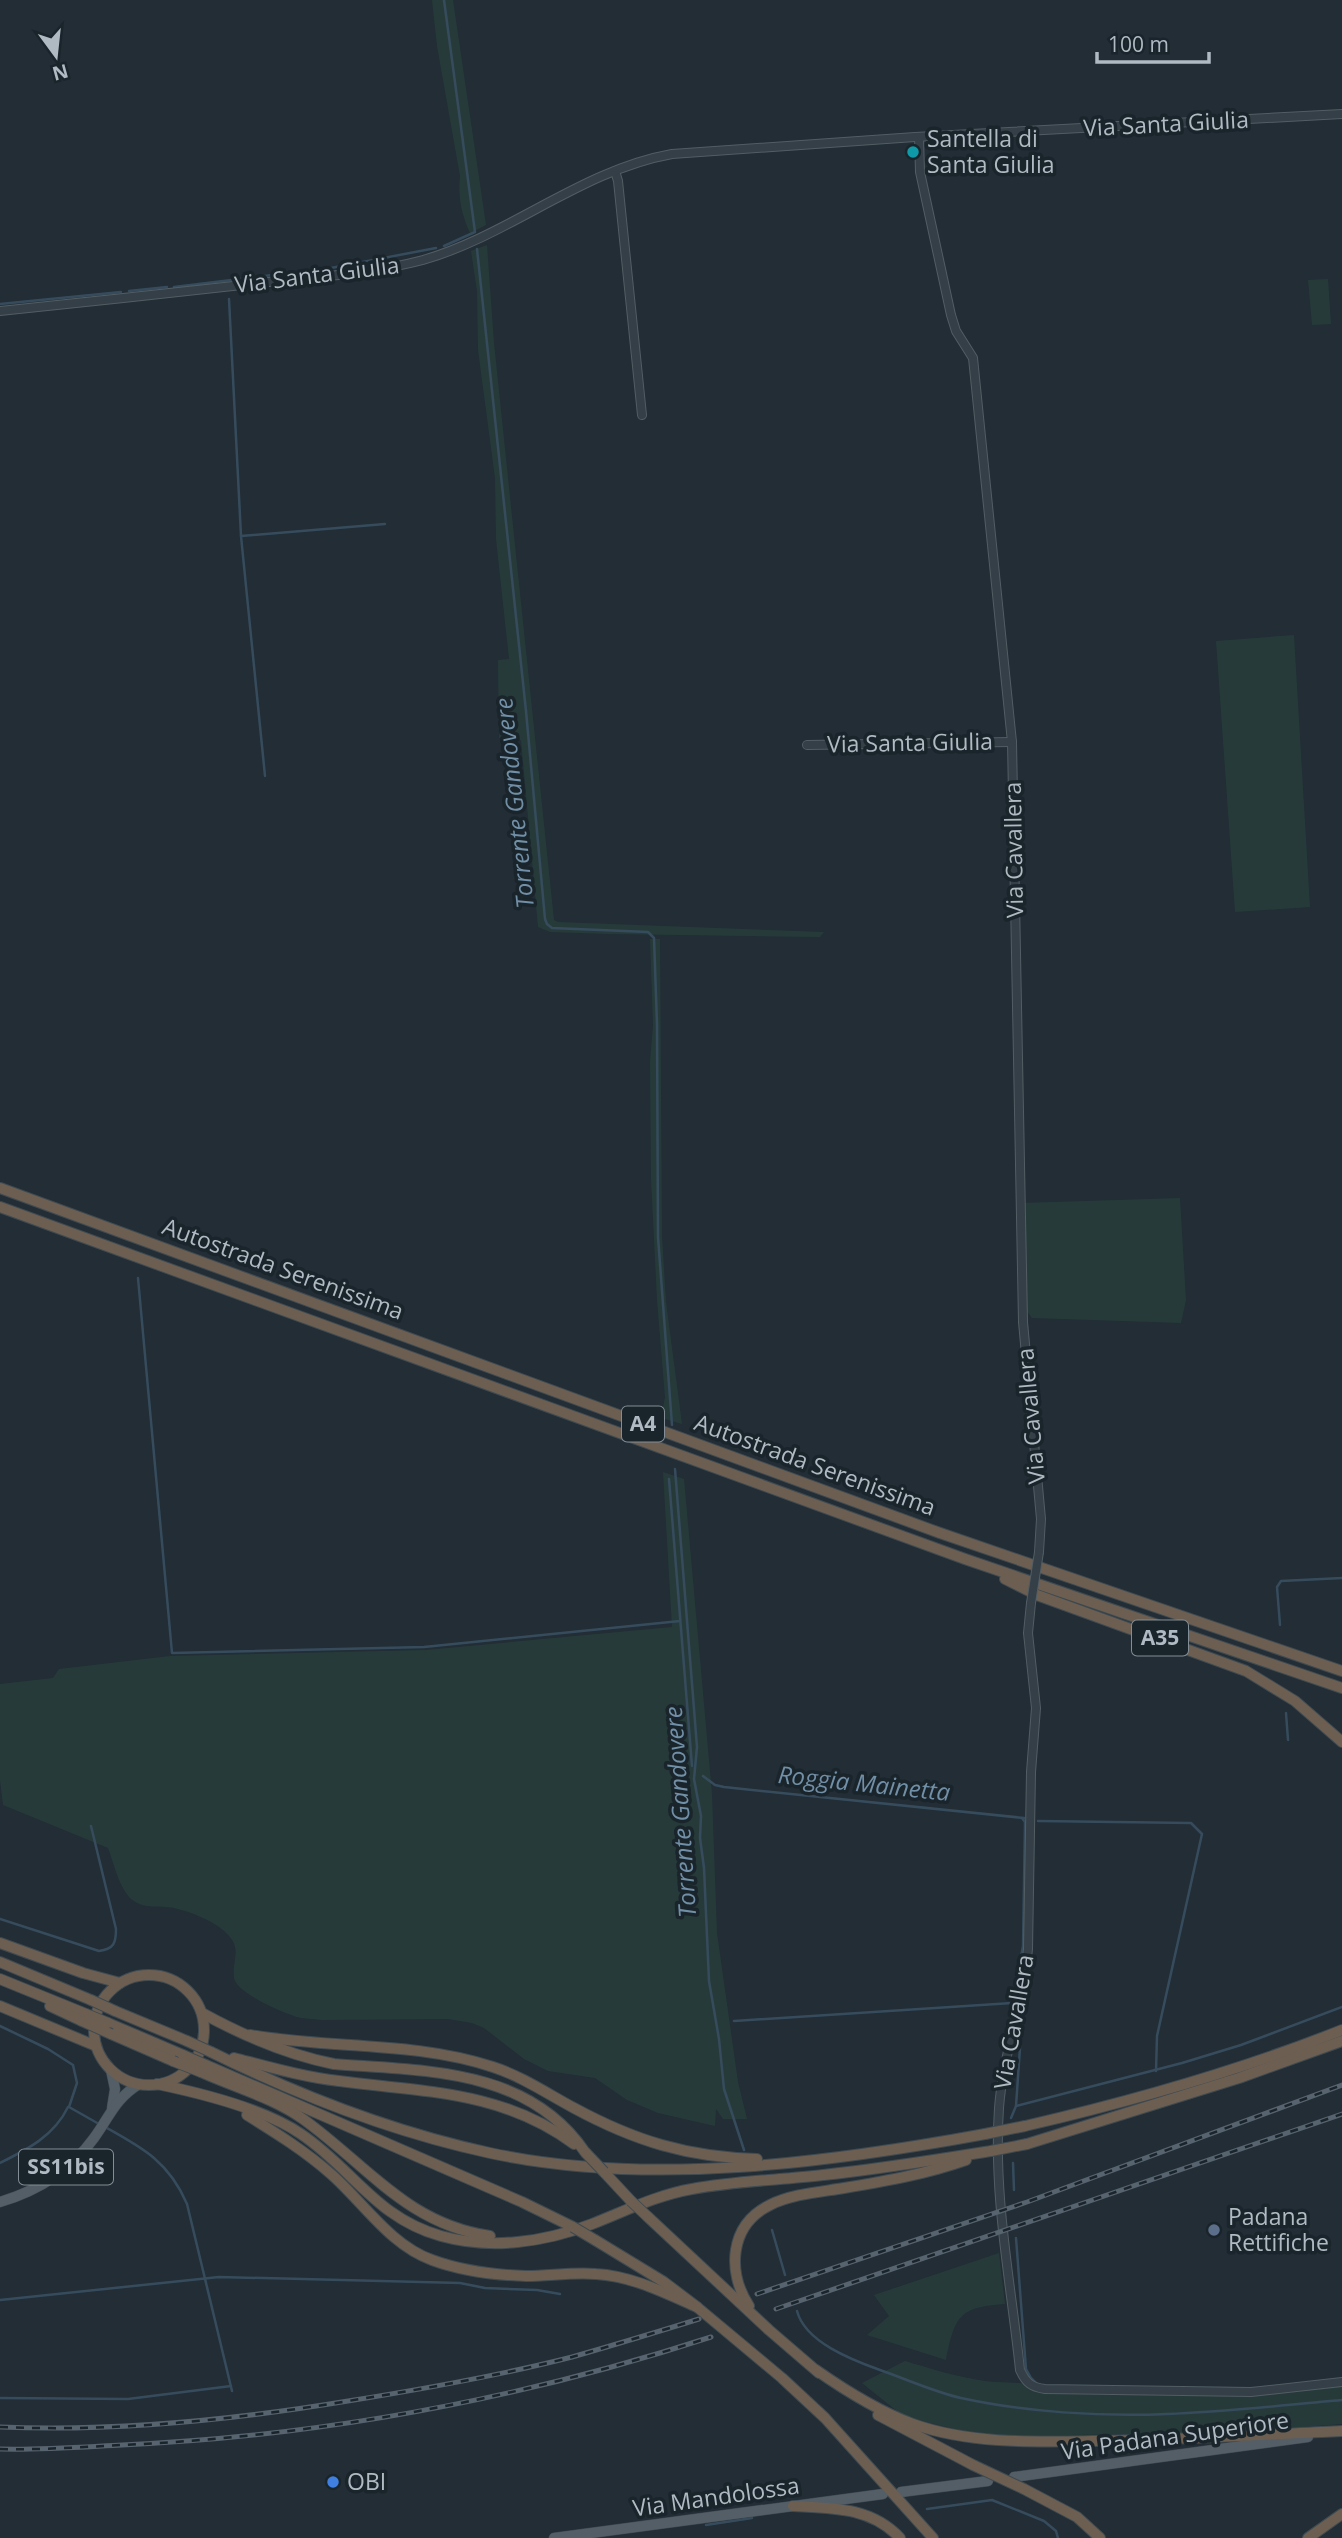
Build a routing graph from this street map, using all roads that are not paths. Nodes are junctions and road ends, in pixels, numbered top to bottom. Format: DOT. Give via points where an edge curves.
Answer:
graph roads {
  1 [pos="1342,114"];
  2 [pos="919,137"];
  3 [pos="615,171"];
  4 [pos="0,311"];
  5 [pos="642,415"];
  6 [pos="1012,742"];
  7 [pos="807,745"];
  8 [pos="0,1188"];
  9 [pos="0,1207"];
  10 [pos="965,1559"];
  11 [pos="1342,1670"];
  12 [pos="1342,1688"];
  13 [pos="1342,1742"];
  14 [pos="0,1943"];
  15 [pos="0,1962"];
  16 [pos="0,1981"];
  17 [pos="120,1983"];
  18 [pos="0,2006"];
  19 [pos="202,2013"];
  20 [pos="1342,2030"];
  21 [pos="250,2035"];
  22 [pos="1342,2041"];
  23 [pos="96,2046"];
  24 [pos="211,2052"];
  25 [pos="203,2069"];
  26 [pos="111,2070"];
  27 [pos="139,2084"];
  28 [pos="157,2084"];
  29 [pos="230,2105"];
  30 [pos="112,2108"];
  31 [pos="991,2151"];
  32 [pos="585,2152"];
  33 [pos="819,2159"];
  34 [pos="0,2202"];
  35 [pos="558,2235"];
  36 [pos="697,2307"];
  37 [pos="769,2330"];
  38 [pos="816,2370"];
  39 [pos="1342,2382"];
  40 [pos="1342,2432"];
  41 [pos="870,2467"];
  42 [pos="1014,2477"];
  43 [pos="988,2481"];
  44 [pos="901,2492"];
  45 [pos="883,2494"];
  46 [pos="793,2506"];
  47 [pos="1342,2514"];
  48 [pos="1342,2520"];
  49 [pos="594,2535"];
  50 [pos="554,2538"];
  51 [pos="900,2538"];
  52 [pos="926,2538"];
  53 [pos="933,2538"];
  54 [pos="1100,2538"];
  55 [pos="1308,2538"];
  56 [pos="1317,2538"];
  1 -- 2 [label="street, Via Santa Giulia"];
  2 -- 3 [label="street, Via Santa Giulia" via="672,154"];
  2 -- 6 [label="street, Via Cavallera" via="920,172 951,315 973,358"];
  3 -- 4 [label="street, Via Santa Giulia" via="468,244 421,260 352,273"];
  3 -- 5 [label="street"];
  6 -- 7 [label="street, Via Santa Giulia"];
  6 -- 39 [label="street, Via Cavallera, bridge" via="1023,1322 1041,1519 1028,1633 1036,1708 1028,1950 999,2111 1004,2249 1020,2370 1025,2381 1045,2389 1251,2392"];
  8 -- 11 [label="highway, Autostrada Serenissima / A4" via="940,1533"];
  9 -- 10 [label="highway, Autostrada Serenissima / A4"];
  10 -- 12 [label="highway, Autostrada Serenissima / A4"];
  10 -- 13 [label="highway, A35" via="1037,1595 1246,1671 1295,1701"];
  14 -- 17 [label="highway"];
  15 -- 24 [label="highway, bridge"];
  16 -- 25 [label="highway, bridge"];
  17 -- 19 [label="highway" via="161,1976 191,1995"];
  17 -- 23 [label="highway" via="105,1997 96,2015"];
  18 -- 23 [label="highway"];
  19 -- 21 [label="highway"];
  19 -- 28 [label="highway" via="199,2053 182,2074"];
  20 -- 33 [label="highway, bridge" via="1221,2073 1108,2106 985,2134"];
  21 -- 32 [label="highway" via="314,2060 458,2074 505,2089 562,2124"];
  21 -- 33 [label="highway" via="435,2052 494,2067 610,2127 672,2149 730,2158"];
  22 -- 31 [label="highway, bridge" via="1027,2144"];
  23 -- 26 [label="highway"];
  24 -- 32 [label="highway" via="307,2076 478,2099 536,2120"];
  24 -- 33 [label="highway" via="339,2108 491,2153 611,2168 699,2168"];
  25 -- 35 [label="highway" via="301,2118 385,2189 447,2226 496,2237"];
  25 -- 36 [label="highway, bridge" via="522,2202 595,2240"];
  26 -- 27 [label="highway"];
  26 -- 30 [label="main road"];
  27 -- 28 [label="highway"];
  27 -- 30 [label="main road, SS11bis"];
  28 -- 29 [label="highway"];
  29 -- 35 [label="highway" via="300,2134 387,2211 429,2232 496,2242"];
  29 -- 36 [label="highway" via="306,2153 377,2221 428,2259 488,2273 597,2274 632,2279"];
  30 -- 34 [label="main road, SS11bis" via="94,2139 69,2165 40,2186"];
  31 -- 35 [label="highway" via="846,2173 688,2189"];
  31 -- 37 [label="highway" via="926,2173 798,2196 762,2209 737,2242 734,2268 741,2293"];
  32 -- 37 [label="highway, bridge"];
  36 -- 41 [label="highway" via="791,2386"];
  37 -- 38 [label="highway"];
  38 -- 40 [label="highway" via="912,2424 990,2440 1157,2440"];
  38 -- 54 [label="highway, bridge" via="876,2415 1077,2518"];
  40 -- 42 [label="main road, Via Padana Superiore"];
  41 -- 52 [label="highway"];
  41 -- 53 [label="highway"];
  43 -- 44 [label="main road"];
  45 -- 46 [label="main road, Via Mandolossa"];
  46 -- 49 [label="main road, Via Mandolossa"];
  46 -- 51 [label="highway" via="859,2512 872,2516"];
  47 -- 55 [label="highway"];
  48 -- 56 [label="highway"];
  49 -- 50 [label="main road, Via Mandolossa"];
}
